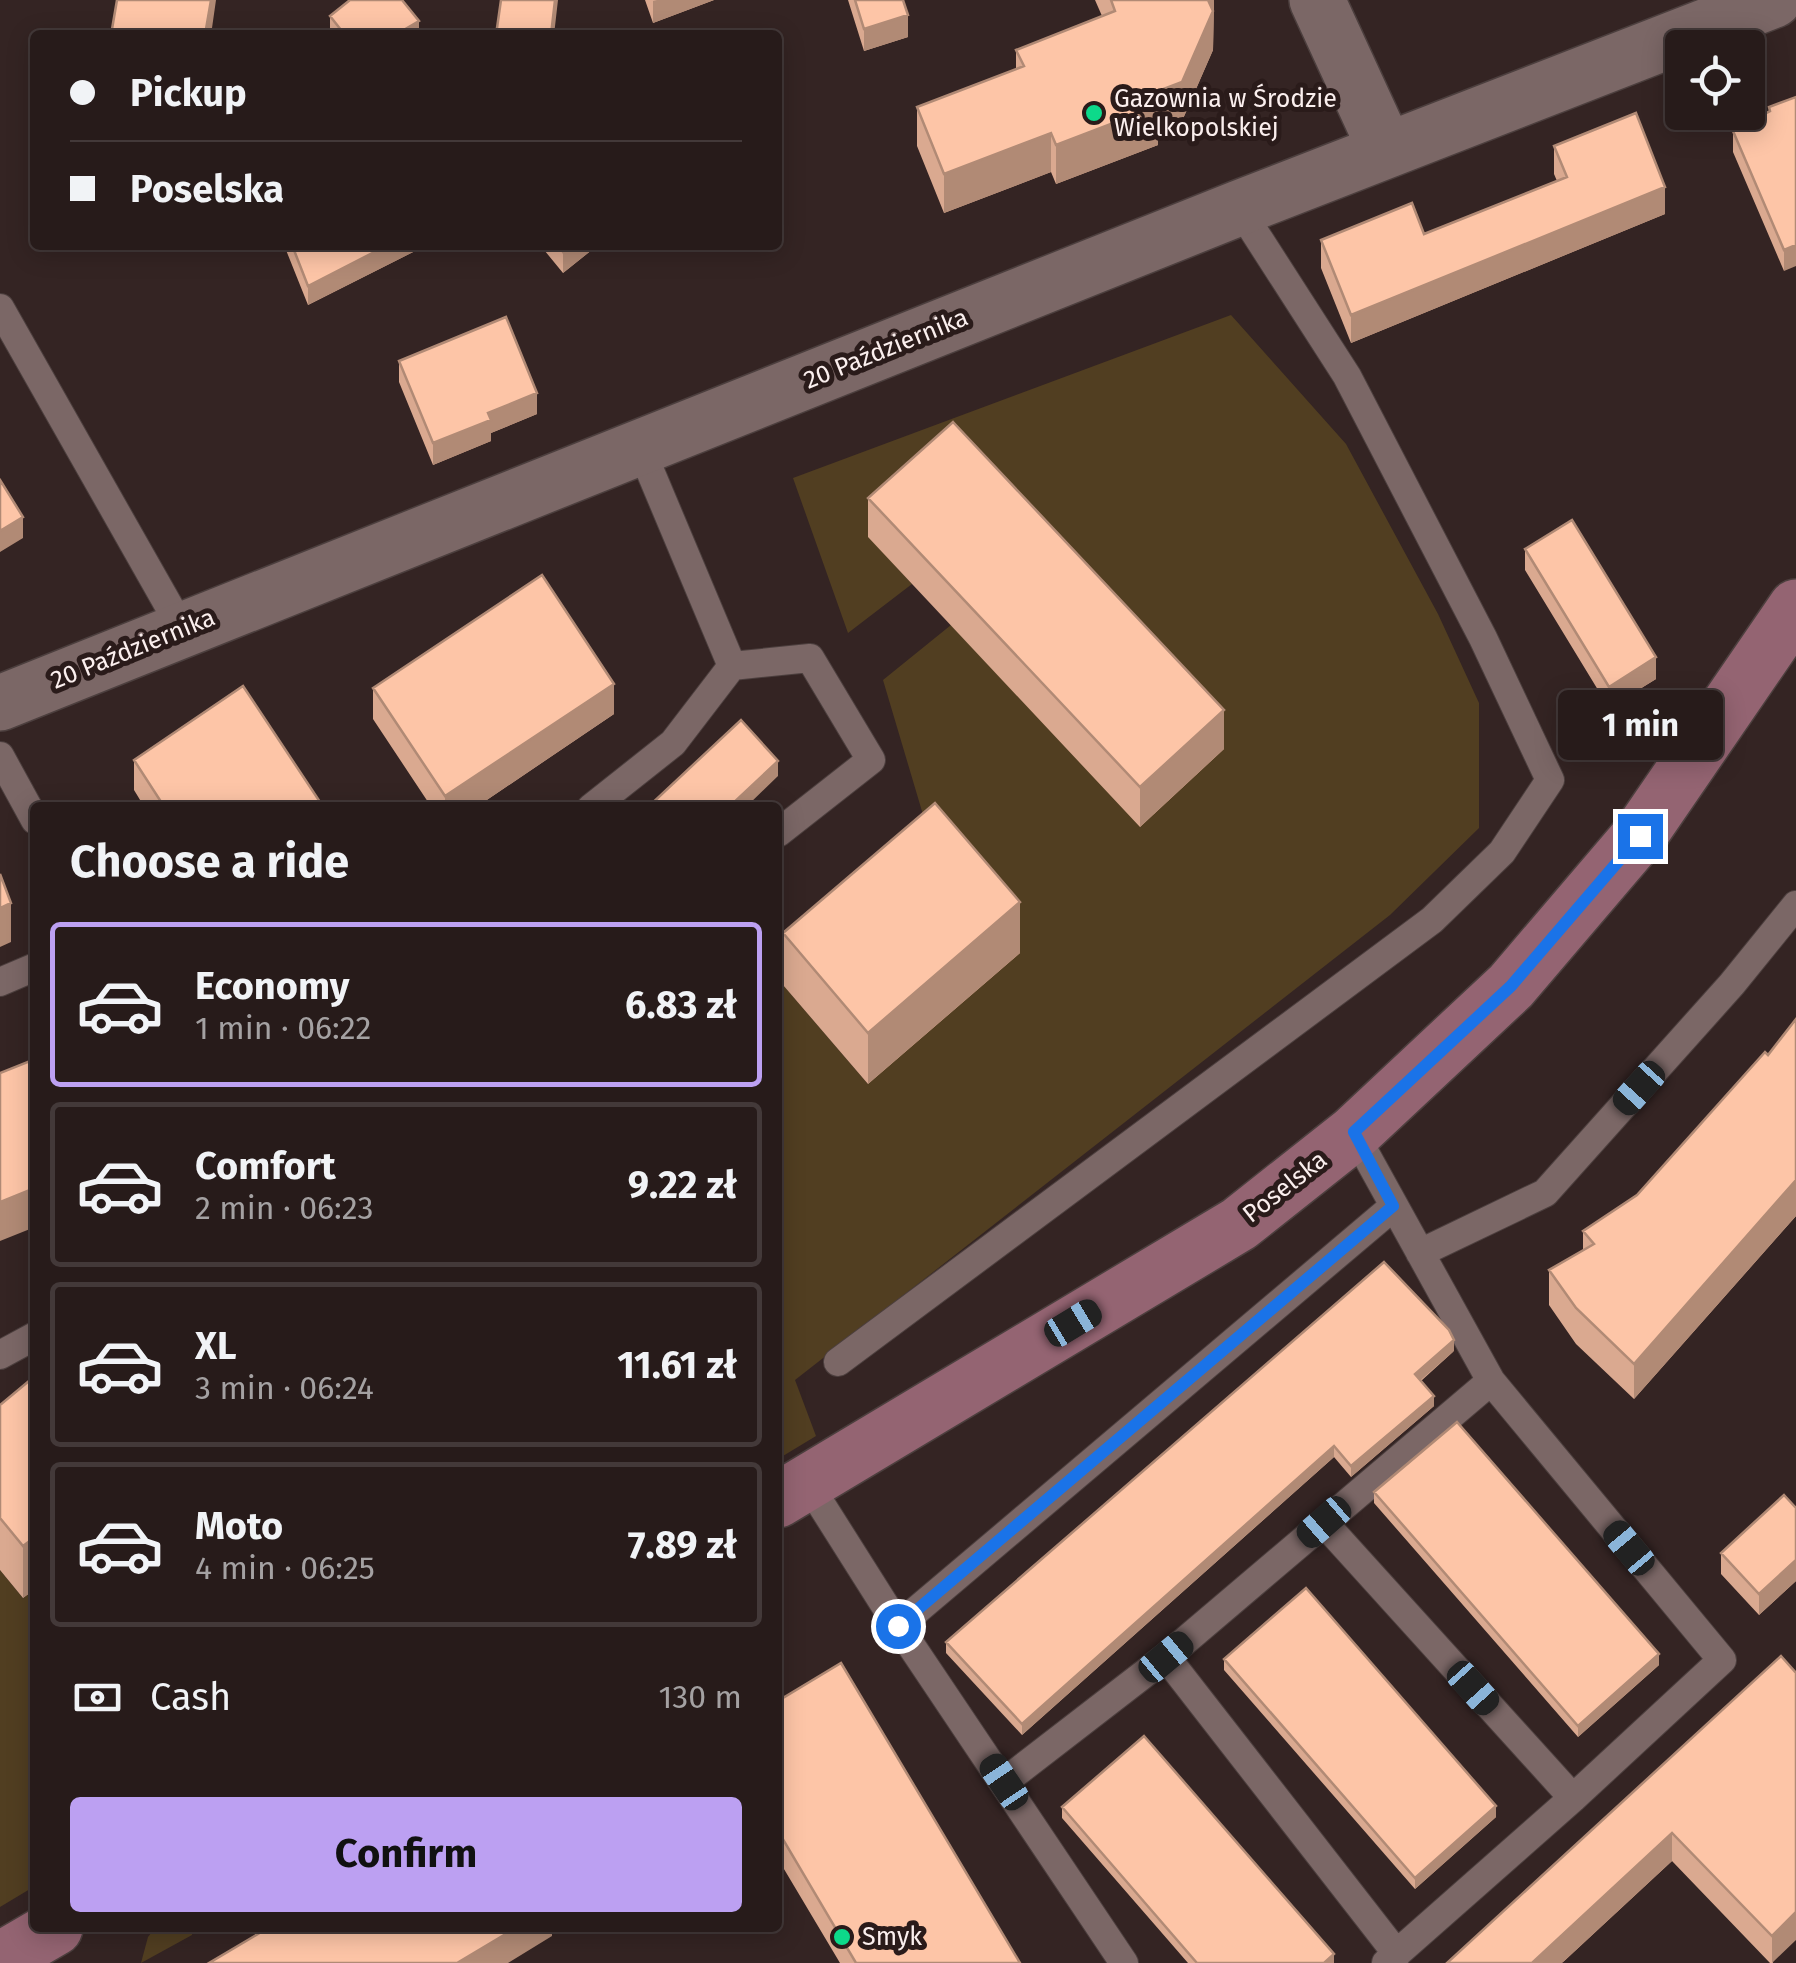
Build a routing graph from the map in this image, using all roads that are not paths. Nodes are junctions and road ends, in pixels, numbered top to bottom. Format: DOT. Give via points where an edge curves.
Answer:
graph roads {
  1 [pos="1317,0"];
  2 [pos="1774,0"];
  3 [pos="1386,150"];
  4 [pos="1239,208"];
  5 [pos="0,308"];
  6 [pos="640,446"];
  7 [pos="1796,608"];
  8 [pos="182,629"];
  9 [pos="732,666"];
  10 [pos="0,703"];
  11 [pos="0,756"];
  12 [pos="599,802"];
  13 [pos="30,811"];
  14 [pos="782,830"];
  15 [pos="1796,906"];
  16 [pos="30,969"];
  17 [pos="0,982"];
  18 [pos="1354,1132"];
  19 [pos="1393,1206"];
  20 [pos="1420,1253"];
  21 [pos="30,1339"];
  22 [pos="0,1356"];
  23 [pos="838,1362"];
  24 [pos="1491,1382"];
  25 [pos="792,1491"];
  26 [pos="1324,1522"];
  27 [pos="898,1626"];
  28 [pos="1166,1657"];
  29 [pos="1004,1782"];
  30 [pos="1573,1798"];
  31 [pos="48,1932"];
  32 [pos="1392,1959"];
  33 [pos="0,1960"];
  34 [pos="1124,1963"];
  1 -- 3 [label="street"];
  2 -- 3 [label="street, 20 Października"];
  3 -- 4 [label="street, 20 Października"];
  4 -- 6 [label="street, 20 Października"];
  4 -- 23 [label="lane" via="1346,376 1550,780 1502,852 1432,920"];
  5 -- 8 [label="lane"];
  6 -- 8 [label="street, 20 Października"];
  6 -- 9 [label="lane"];
  7 -- 18 [label="street, Poselska" via="1640,836 1511,986"];
  8 -- 10 [label="street, 20 Października"];
  9 -- 12 [label="lane" via="673,743"];
  9 -- 14 [label="lane" via="810,658 872,760"];
  11 -- 13 [label="lane"];
  15 -- 20 [label="lane" via="1545,1192"];
  16 -- 17 [label="lane"];
  18 -- 19 [label="lane"];
  18 -- 25 [label="street, Poselska" via="1239,1224"];
  19 -- 20 [label="lane"];
  19 -- 27 [label="lane"];
  20 -- 24 [label="lane"];
  21 -- 22 [label="lane"];
  24 -- 26 [label="lane"];
  24 -- 30 [label="lane" via="1722,1660"];
  25 -- 27 [label="lane"];
  26 -- 28 [label="lane"];
  26 -- 30 [label="lane"];
  27 -- 29 [label="lane"];
  28 -- 29 [label="lane"];
  28 -- 32 [label="lane"];
  29 -- 34 [label="lane"];
  30 -- 32 [label="lane"];
  31 -- 33 [label="street"];
}
